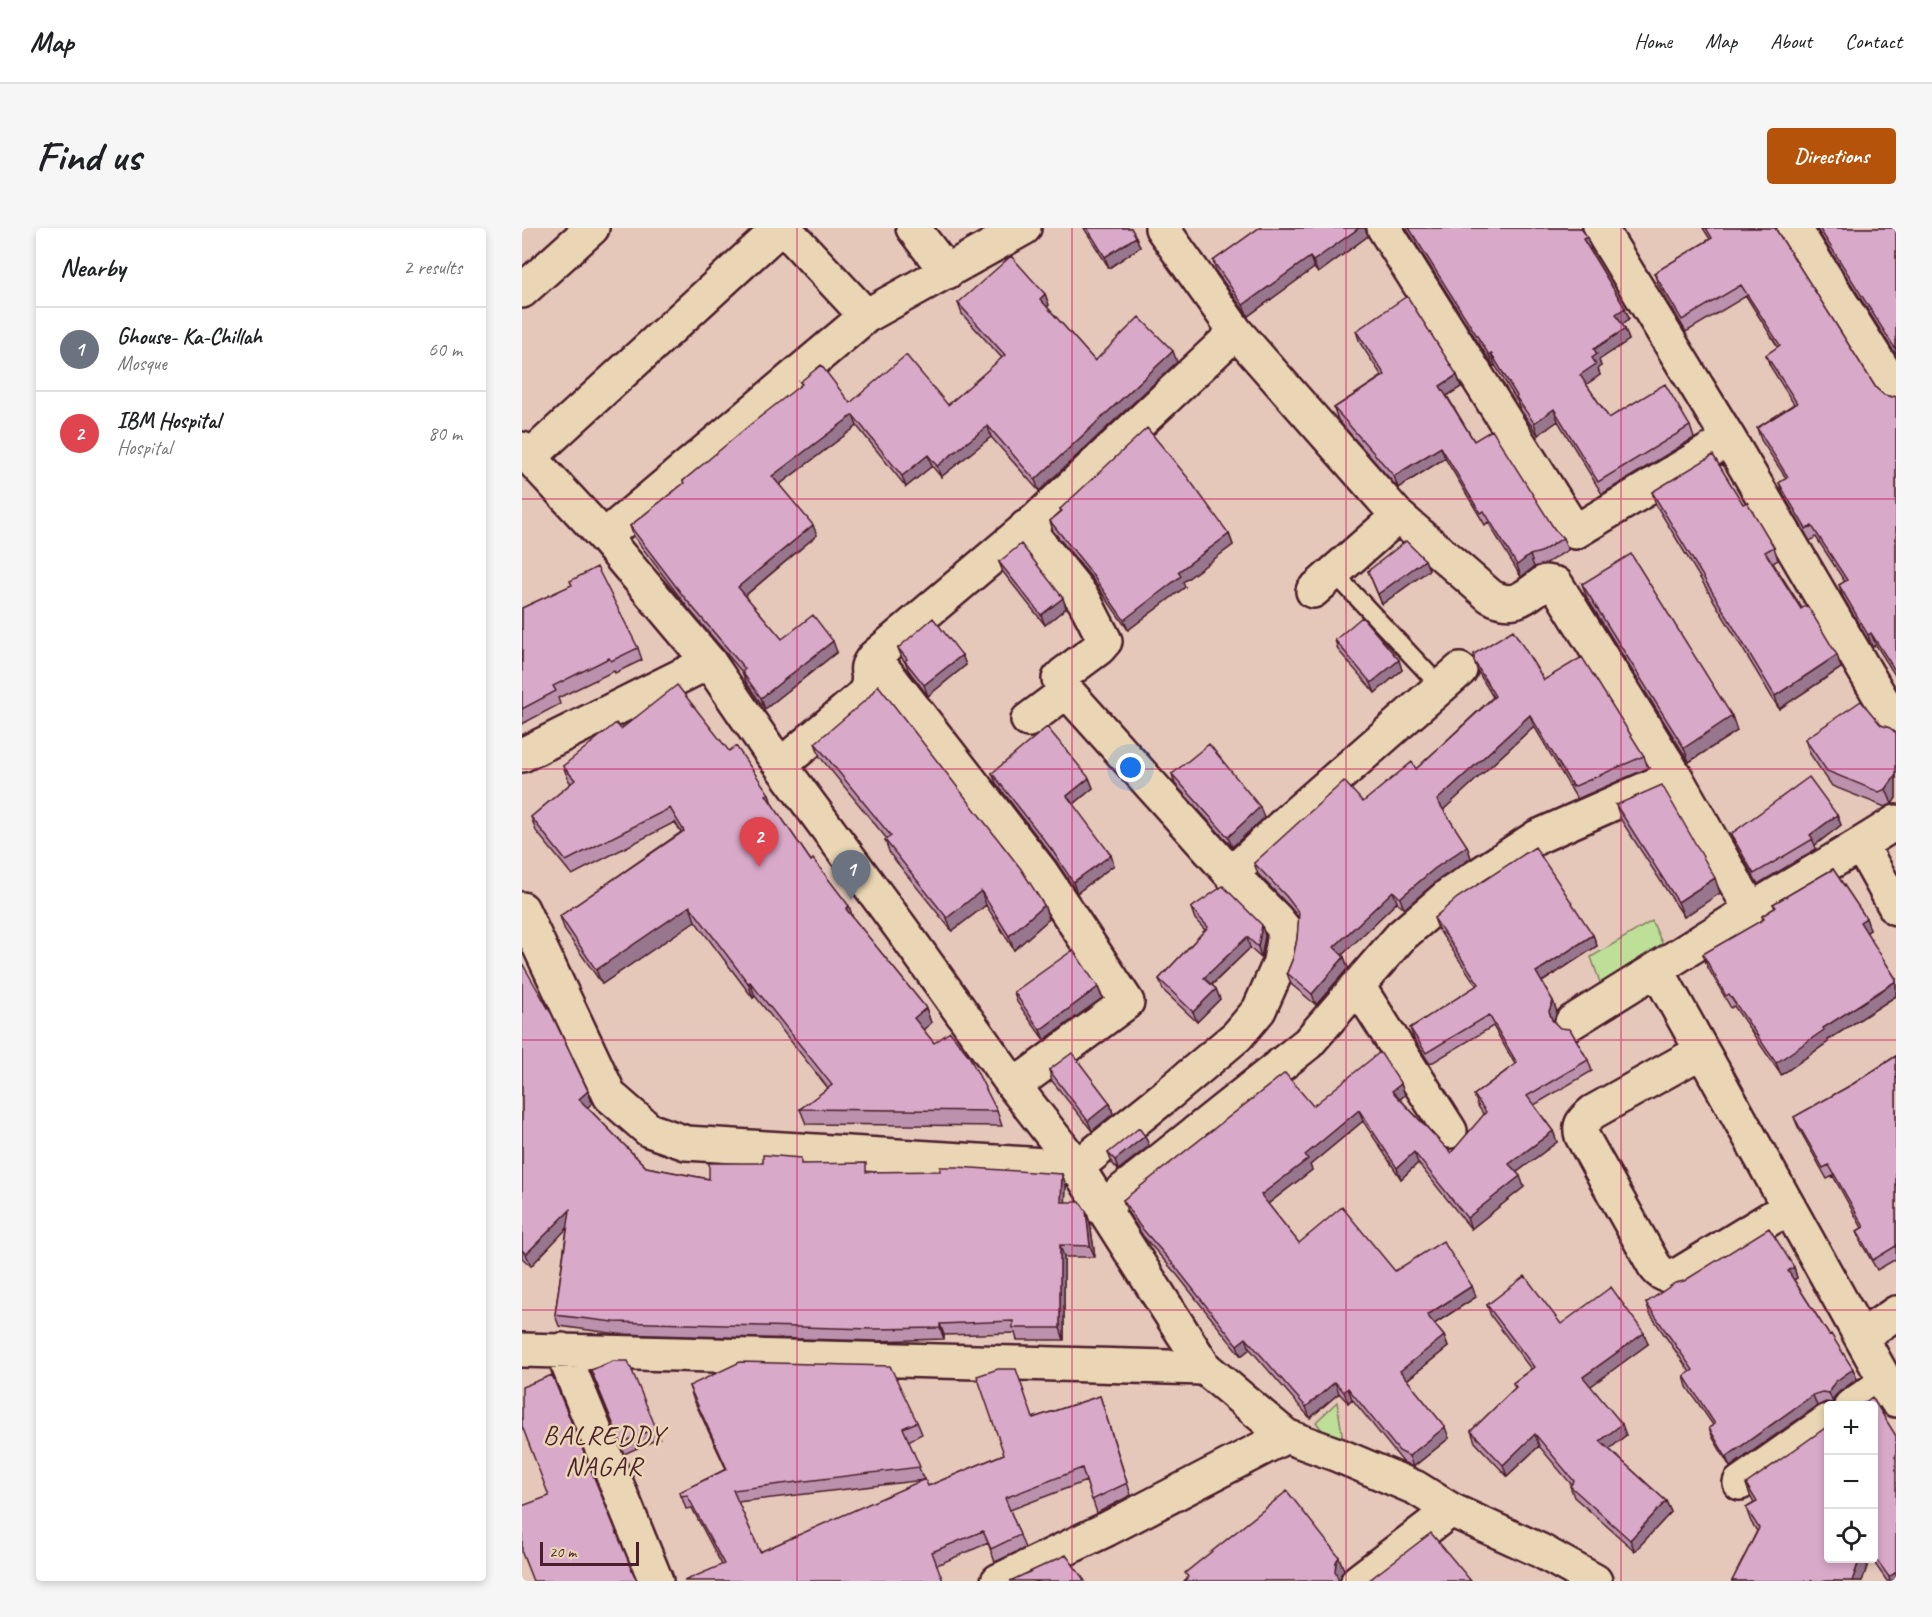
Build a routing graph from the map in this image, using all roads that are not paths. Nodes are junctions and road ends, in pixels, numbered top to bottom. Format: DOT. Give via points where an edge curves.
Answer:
graph roads {
  1 [pos="592,228"];
  2 [pos="782,228"];
  3 [pos="913,228"];
  4 [pos="1024,228"];
  5 [pos="1162,228"];
  6 [pos="1384,228"];
  7 [pos="1600,228"];
  8 [pos="1794,228"];
  9 [pos="947,272"];
  10 [pos="522,291"];
  11 [pos="866,316"];
  12 [pos="1236,332"];
  13 [pos="1896,390"];
  14 [pos="1729,439"];
  15 [pos="526,453"];
  16 [pos="1398,516"];
  17 [pos="1026,527"];
  18 [pos="604,537"];
  19 [pos="1323,582"];
  20 [pos="874,657"];
  21 [pos="709,662"];
  22 [pos="1450,678"];
  23 [pos="1067,691"];
  24 [pos="1028,720"];
  25 [pos="1896,724"];
  26 [pos="522,755"];
  27 [pos="781,765"];
  28 [pos="1675,776"];
  29 [pos="1896,822"];
  30 [pos="1861,846"];
  31 [pos="1231,874"];
  32 [pos="1896,908"];
  33 [pos="522,909"];
  34 [pos="1751,909"];
  35 [pos="1657,970"];
  36 [pos="1358,986"];
  37 [pos="1572,1022"];
  38 [pos="1702,1051"];
  39 [pos="1014,1086"];
  40 [pos="1450,1131"];
  41 [pos="1077,1167"];
  42 [pos="1789,1207"];
  43 [pos="1101,1208"];
  44 [pos="1896,1313"];
  45 [pos="1861,1337"];
  46 [pos="525,1345"];
  47 [pos="562,1350"];
  48 [pos="1205,1368"];
  49 [pos="1891,1391"];
  50 [pos="1864,1401"];
  51 [pos="1824,1425"];
  52 [pos="1286,1436"];
  53 [pos="1740,1483"];
  54 [pos="1451,1510"];
  55 [pos="656,1581"];
  56 [pos="998,1581"];
  57 [pos="1358,1581"];
  58 [pos="1595,1581"];
  1 -- 10 [label="street"];
  2 -- 11 [label="street"];
  2 -- 15 [label="street"];
  3 -- 9 [label="street"];
  4 -- 9 [label="street"];
  5 -- 12 [label="street"];
  6 -- 14 [label="street" via="1575,532"];
  7 -- 14 [label="street"];
  8 -- 13 [label="street"];
  9 -- 11 [label="street"];
  11 -- 18 [label="street"];
  12 -- 16 [label="street"];
  12 -- 17 [label="street"];
  14 -- 25 [label="street"];
  15 -- 18 [label="street"];
  16 -- 19 [label="street"];
  16 -- 28 [label="street" via="1500,601 1518,602 1545,582 1556,584"];
  17 -- 20 [label="street"];
  17 -- 23 [label="street" via="1080,596 1105,641 1059,679"];
  18 -- 21 [label="street"];
  19 -- 22 [label="lane"];
  20 -- 27 [label="street" via="866,670 868,687 861,697"];
  20 -- 39 [label="street" via="1041,872 1127,1002"];
  21 -- 26 [label="street"];
  21 -- 27 [label="street"];
  22 -- 31 [label="street"];
  23 -- 24 [label="street"];
  23 -- 31 [label="street"];
  27 -- 39 [label="street"];
  28 -- 34 [label="street"];
  28 -- 36 [label="street" via="1537,837 1450,894 1401,936"];
  29 -- 30 [label="street"];
  30 -- 32 [label="street"];
  30 -- 34 [label="street"];
  31 -- 41 [label="street" via="1285,930 1279,965 1259,1010 1237,1036"];
  33 -- 41 [label="street" via="610,1096 649,1130 686,1143"];
  34 -- 35 [label="street"];
  35 -- 37 [label="street"];
  35 -- 38 [label="street"];
  36 -- 40 [label="street"];
  36 -- 43 [label="street" via="1308,1043"];
  38 -- 42 [label="street"];
  38 -- 42 [label="street" via="1593,1112 1582,1122 1581,1136 1654,1264 1666,1276 1678,1275"];
  39 -- 41 [label="street"];
  41 -- 43 [label="street"];
  42 -- 45 [label="street"];
  43 -- 48 [label="street"];
  44 -- 45 [label="street"];
  45 -- 49 [label="street"];
  46 -- 47 [label="street"];
  47 -- 48 [label="street"];
  47 -- 55 [label="street"];
  48 -- 52 [label="street"];
  49 -- 50 [label="street"];
  51 -- 53 [label="street"];
  52 -- 54 [label="street" via="1416,1488"];
  52 -- 56 [label="street"];
  54 -- 57 [label="street"];
  54 -- 58 [label="street" via="1539,1550"];
}
